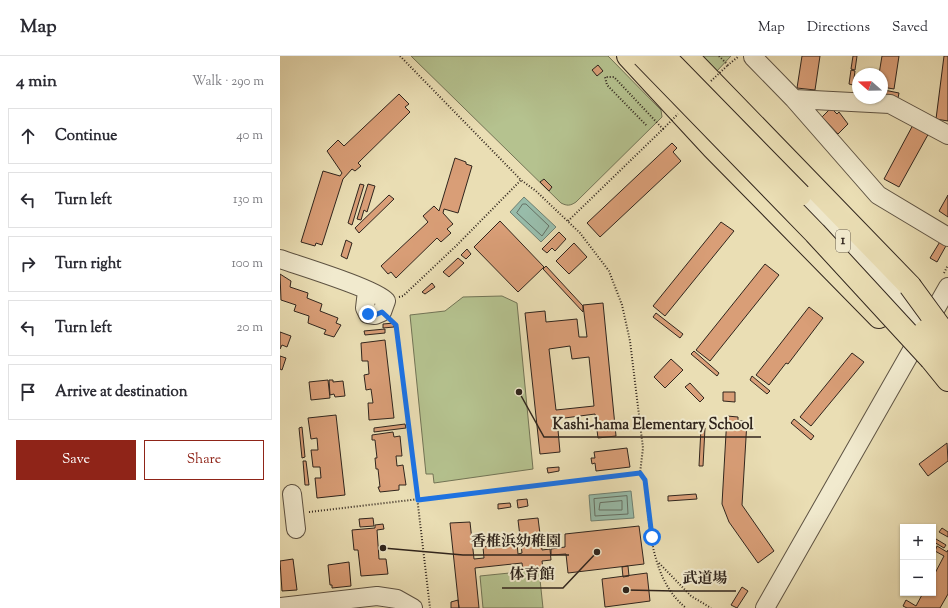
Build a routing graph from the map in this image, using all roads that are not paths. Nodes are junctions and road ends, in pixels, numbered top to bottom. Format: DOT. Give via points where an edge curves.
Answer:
graph roads {
  1 [pos="628,56"];
  2 [pos="643,56"];
  3 [pos="647,56"];
  4 [pos="664,56"];
  5 [pos="670,56"];
  6 [pos="688,56"];
  7 [pos="754,56"];
  8 [pos="794,98"];
  9 [pos="948,135"];
  10 [pos="948,237"];
  11 [pos="280,259"];
  12 [pos="948,287"];
  13 [pos="384,306"];
  14 [pos="921,320"];
  15 [pos="948,338"];
  16 [pos="935,352"];
  17 [pos="948,375"];
  18 [pos="948,380"];
  19 [pos="292,494"];
  20 [pos="296,521"];
  21 [pos="342,604"];
  22 [pos="282,607"];
  23 [pos="413,608"];
  24 [pos="765,608"];
  1 -- 16 [label="highway, bridge" via="887,325"];
  2 -- 16 [label="highway, 1, bridge"];
  3 -- 16 [label="street"];
  4 -- 16 [label="highway, 1, bridge" via="822,218"];
  5 -- 14 [label="street" via="812,201"];
  6 -- 15 [label="highway, bridge" via="910,286"];
  7 -- 8 [label="street"];
  8 -- 9 [label="street" via="890,104"];
  8 -- 10 [label="street" via="878,195"];
  11 -- 13 [label="street" via="367,291 365,308 368,314 375,315"];
  12 -- 14 [label="street"];
  14 -- 16 [label="street"];
  14 -- 16 [label="street"];
  16 -- 17 [label="street"];
  16 -- 18 [label="highway, 1"];
  16 -- 24 [label="street"];
  19 -- 20 [label="street"];
  21 -- 22 [label="street"];
  21 -- 23 [label="street" via="387,596"];
}
